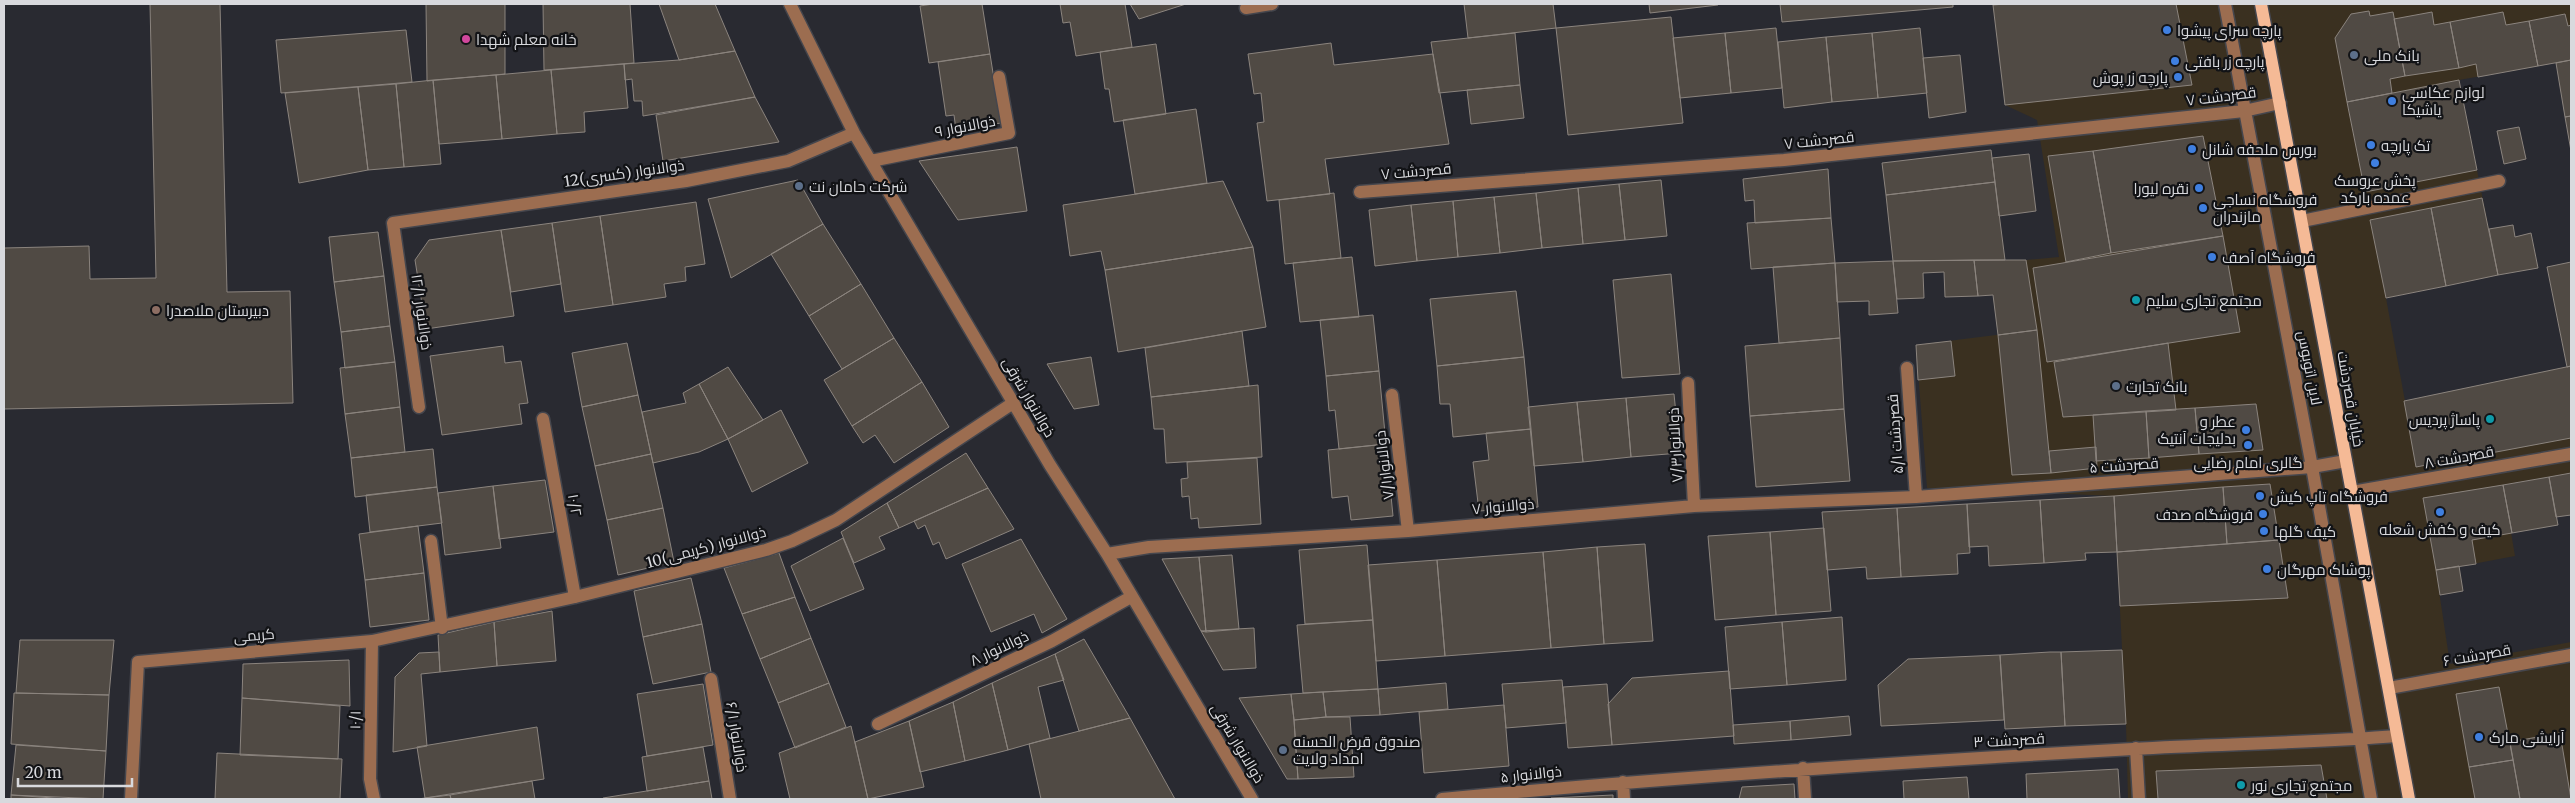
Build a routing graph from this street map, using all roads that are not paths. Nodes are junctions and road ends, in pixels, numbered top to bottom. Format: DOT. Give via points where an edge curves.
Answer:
graph roads {
  1 [pos="790,4"];
  2 [pos="1272,4"];
  3 [pos="2224,4"];
  4 [pos="2261,4"];
  5 [pos="1246,8"];
  6 [pos="999,77"];
  7 [pos="2280,103"];
  8 [pos="2244,111"];
  9 [pos="854,133"];
  10 [pos="871,161"];
  11 [pos="2499,181"];
  12 [pos="1360,192"];
  13 [pos="2302,221"];
  14 [pos="393,223"];
  15 [pos="1907,368"];
  16 [pos="1688,383"];
  17 [pos="1392,394"];
  18 [pos="1014,403"];
  19 [pos="419,407"];
  20 [pos="543,419"];
  21 [pos="2571,454"];
  22 [pos="2346,461"];
  23 [pos="2312,467"];
  24 [pos="2352,492"];
  25 [pos="1910,498"];
  26 [pos="1694,506"];
  27 [pos="1408,531"];
  28 [pos="431,541"];
  29 [pos="1107,554"];
  30 [pos="1132,597"];
  31 [pos="575,598"];
  32 [pos="442,628"];
  33 [pos="372,641"];
  34 [pos="2571,655"];
  35 [pos="711,679"];
  36 [pos="2389,688"];
  37 [pos="878,724"];
  38 [pos="2398,736"];
  39 [pos="2360,739"];
  40 [pos="2136,748"];
  41 [pos="1803,768"];
  42 [pos="1623,782"];
  43 [pos="131,799"];
  44 [pos="374,799"];
  45 [pos="730,799"];
  46 [pos="1252,799"];
  47 [pos="1442,799"];
  48 [pos="1624,799"];
  49 [pos="1805,799"];
  50 [pos="2139,799"];
  51 [pos="2371,799"];
  52 [pos="2409,799"];
  1 -- 9 [label="street, ذوالانوار شرقی"];
  2 -- 5 [label="street"];
  3 -- 8 [label="street, لاین اتوبوس"];
  4 -- 7 [label="main road, خیابان قصردشت"];
  6 -- 10 [label="street, ذوالانوار ۹" via="1009,133"];
  7 -- 8 [label="street, قصردشت ۷"];
  7 -- 13 [label="main road, خیابان قصردشت"];
  8 -- 12 [label="street, قصردشت ۷" via="1784,160"];
  8 -- 23 [label="street, لاین اتوبوس"];
  9 -- 10 [label="street, ذوالانوار شرقی"];
  9 -- 14 [label="street, 12ذوالانوار (کسری)" via="788,161 686,181"];
  10 -- 18 [label="street, ذوالانوار شرقی"];
  11 -- 13 [label="street"];
  13 -- 22 [label="main road, خیابان قصردشت"];
  14 -- 19 [label="street, ذوالانوار ۱۲/۱"];
  15 -- 25 [label="street, قصردشت ۵/۱"];
  16 -- 26 [label="street, ذوالانوار۷/۳"];
  17 -- 27 [label="street, ذوالانوار۷/۱"];
  18 -- 29 [label="street, ذوالانوار شرقی"];
  18 -- 31 [label="street, 10ذوالانوار (کریمی)" via="836,520 792,541"];
  20 -- 31 [label="street, ۱۰/۲"];
  21 -- 24 [label="street, قصردشت ۸"];
  22 -- 23 [label="street, قصردشت ۵"];
  22 -- 24 [label="main road, خیابان قصردشت"];
  23 -- 25 [label="street, قصردشت ۵"];
  23 -- 39 [label="street, لاین اتوبوس"];
  24 -- 36 [label="main road, خیابان قصردشت"];
  25 -- 26 [label="street, ذوالانوار ۷"];
  26 -- 27 [label="street, ذوالانوار ۷"];
  27 -- 29 [label="street, ذوالانوار ۷" via="1150,547"];
  28 -- 32 [label="street"];
  29 -- 30 [label="street, ذوالانوار شرقی"];
  30 -- 37 [label="street, ذوالانوار ۸" via="1052,641"];
  30 -- 46 [label="street, ذوالانوار شرقی"];
  31 -- 32 [label="street, 10ذوالانوار (کریمی)"];
  32 -- 33 [label="street, 10ذوالانوار (کریمی)"];
  33 -- 43 [label="street, کریمی" via="138,662"];
  33 -- 44 [label="street, ۱۰/۱" via="370,780"];
  34 -- 36 [label="street, قصردشت ۶"];
  35 -- 45 [label="street, ذوالانوار ۶/۱"];
  36 -- 38 [label="main road, خیابان قصردشت"];
  38 -- 39 [label="street, قصردشت ۳"];
  38 -- 52 [label="main road, خیابان قصردشت"];
  39 -- 40 [label="street, قصردشت ۳"];
  39 -- 51 [label="street, لاین اتوبوس"];
  40 -- 41 [label="street, قصردشت ۳"];
  40 -- 50 [label="street"];
  41 -- 42 [label="street, قصردشت ۳"];
  41 -- 49 [label="street"];
  42 -- 47 [label="street, ذوالانوار ۵"];
  42 -- 48 [label="street"];
}
